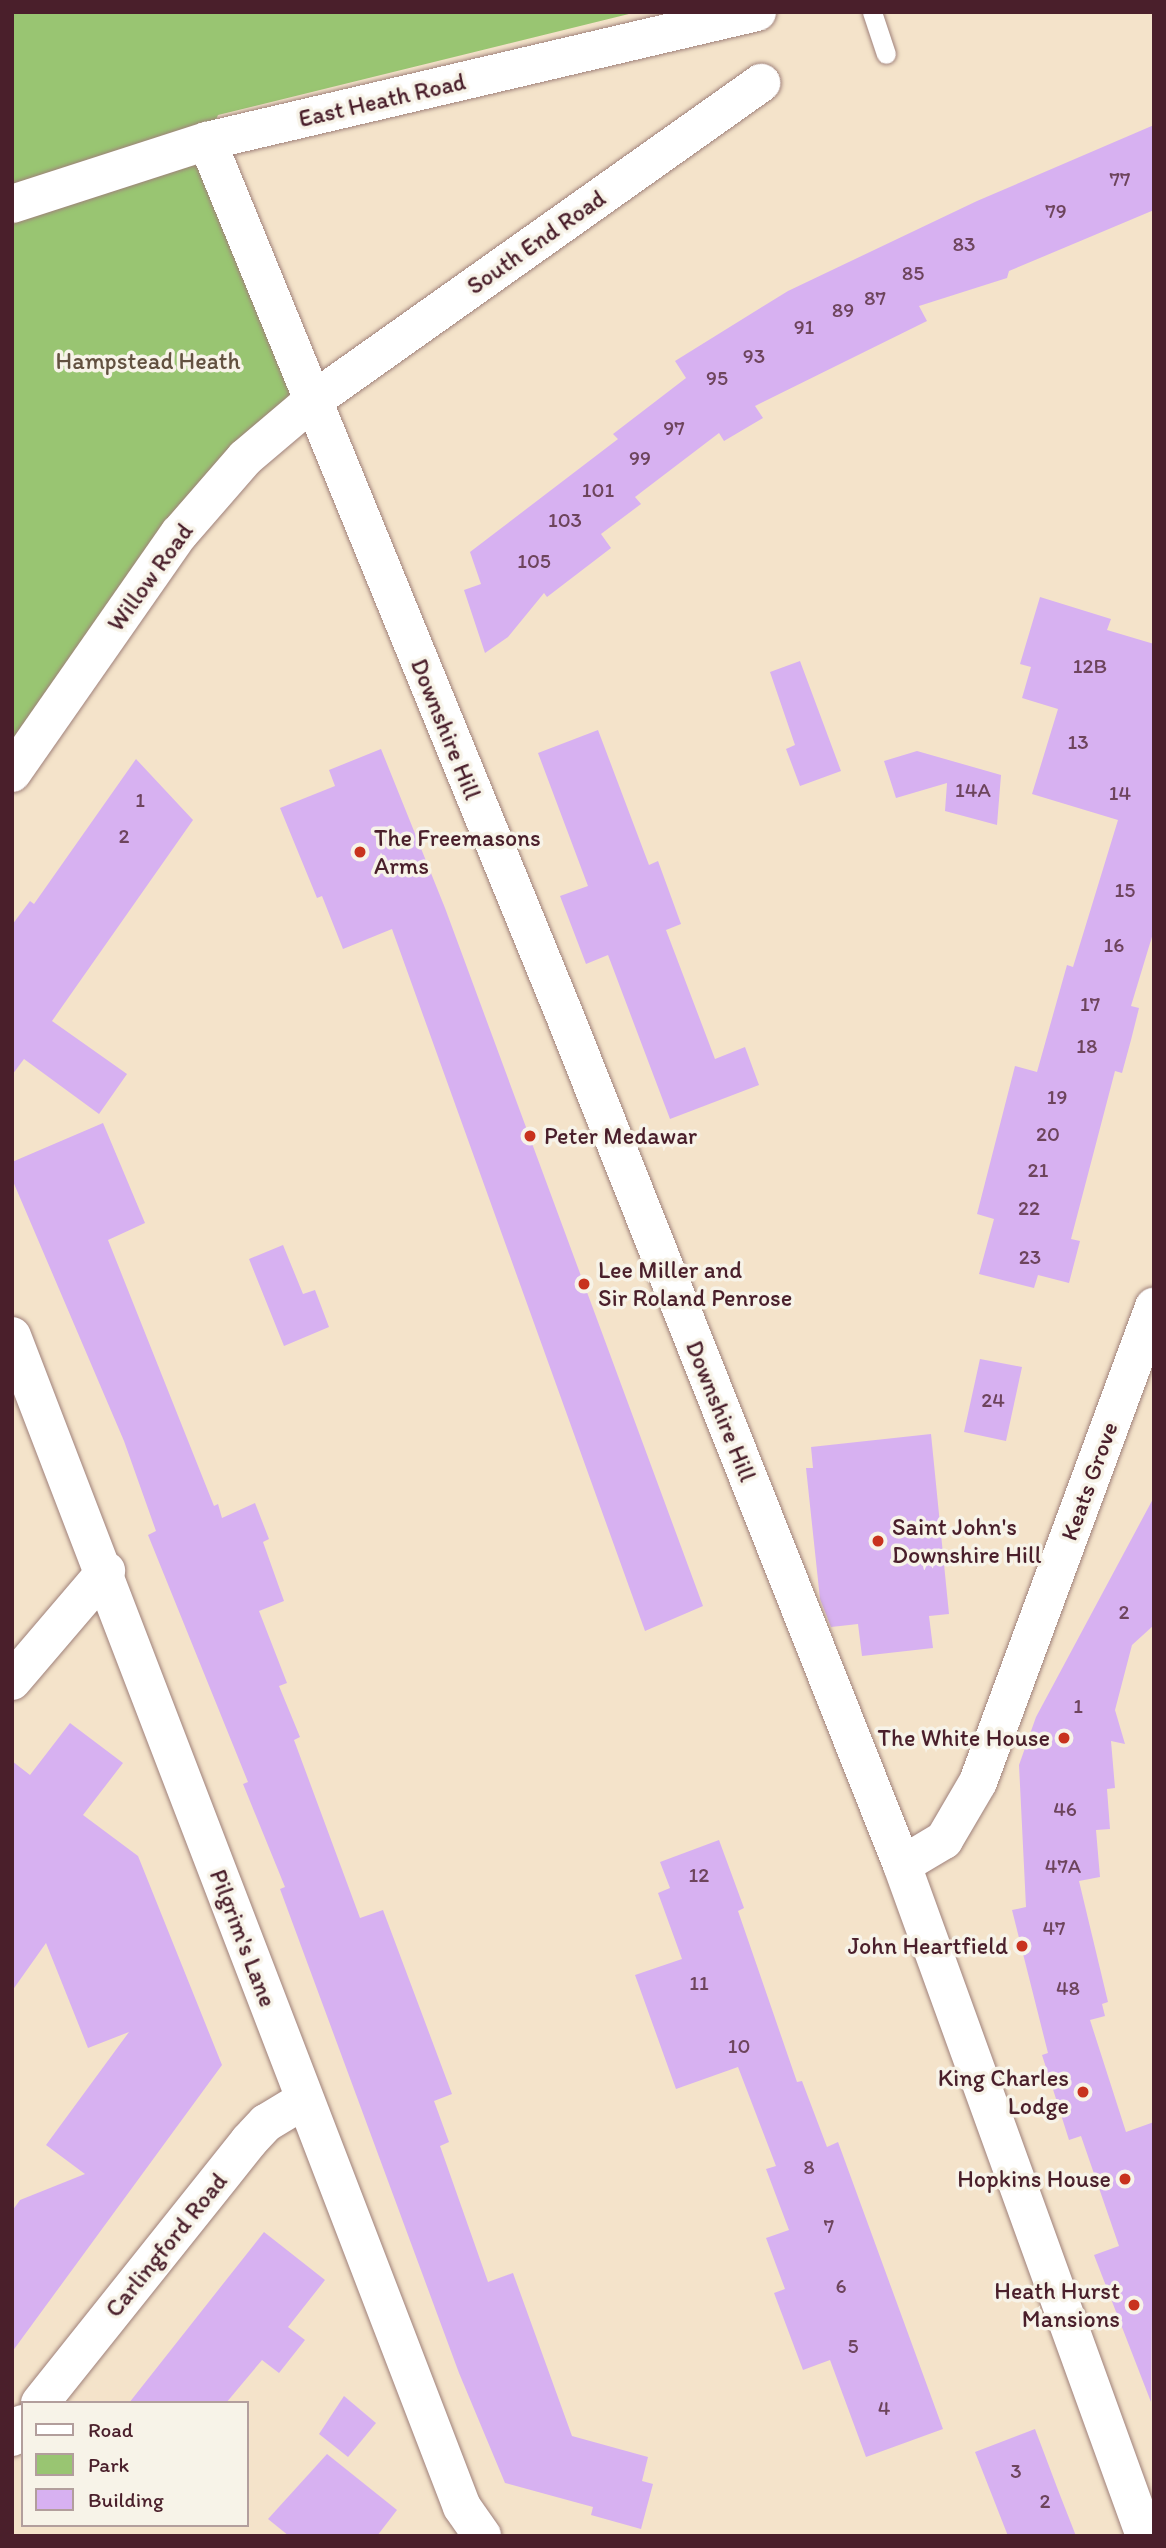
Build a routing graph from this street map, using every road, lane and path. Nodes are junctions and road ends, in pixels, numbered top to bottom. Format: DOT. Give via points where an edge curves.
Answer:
graph roads {
  1 [pos="757,12"];
  2 [pos="872,12"];
  3 [pos="886,54"];
  4 [pos="761,83"];
  5 [pos="207,141"];
  6 [pos="12,204"];
  7 [pos="311,402"];
  8 [pos="12,773"];
  9 [pos="1154,1307"];
  10 [pos="12,1336"];
  11 [pos="106,1571"];
  12 [pos="12,1681"];
  13 [pos="902,1865"];
  14 [pos="304,2101"];
  15 [pos="42,2401"];
  16 [pos="482,2536"];
  17 [pos="1145,2536"];
  1 -- 5 [label="street, East Heath Road"];
  2 -- 3 [label="lane"];
  4 -- 7 [label="street, South End Road"];
  5 -- 6 [label="street, East Heath Road"];
  5 -- 7 [label="street, Downshire Hill"];
  7 -- 8 [label="street, Willow Road" via="244,458 179,534"];
  7 -- 13 [label="street, Downshire Hill" via="563,1012"];
  9 -- 13 [label="street, Keats Grove" via="978,1782 944,1840"];
  10 -- 11 [label="street, Pilgrim's Lane"];
  11 -- 12 [label="street"];
  11 -- 14 [label="street, Pilgrim's Lane"];
  13 -- 17 [label="street, Downshire Hill"];
  14 -- 15 [label="street, Carlingford Road" via="266,2123 249,2141"];
  14 -- 16 [label="street, Pilgrim's Lane" via="462,2507"];
}
